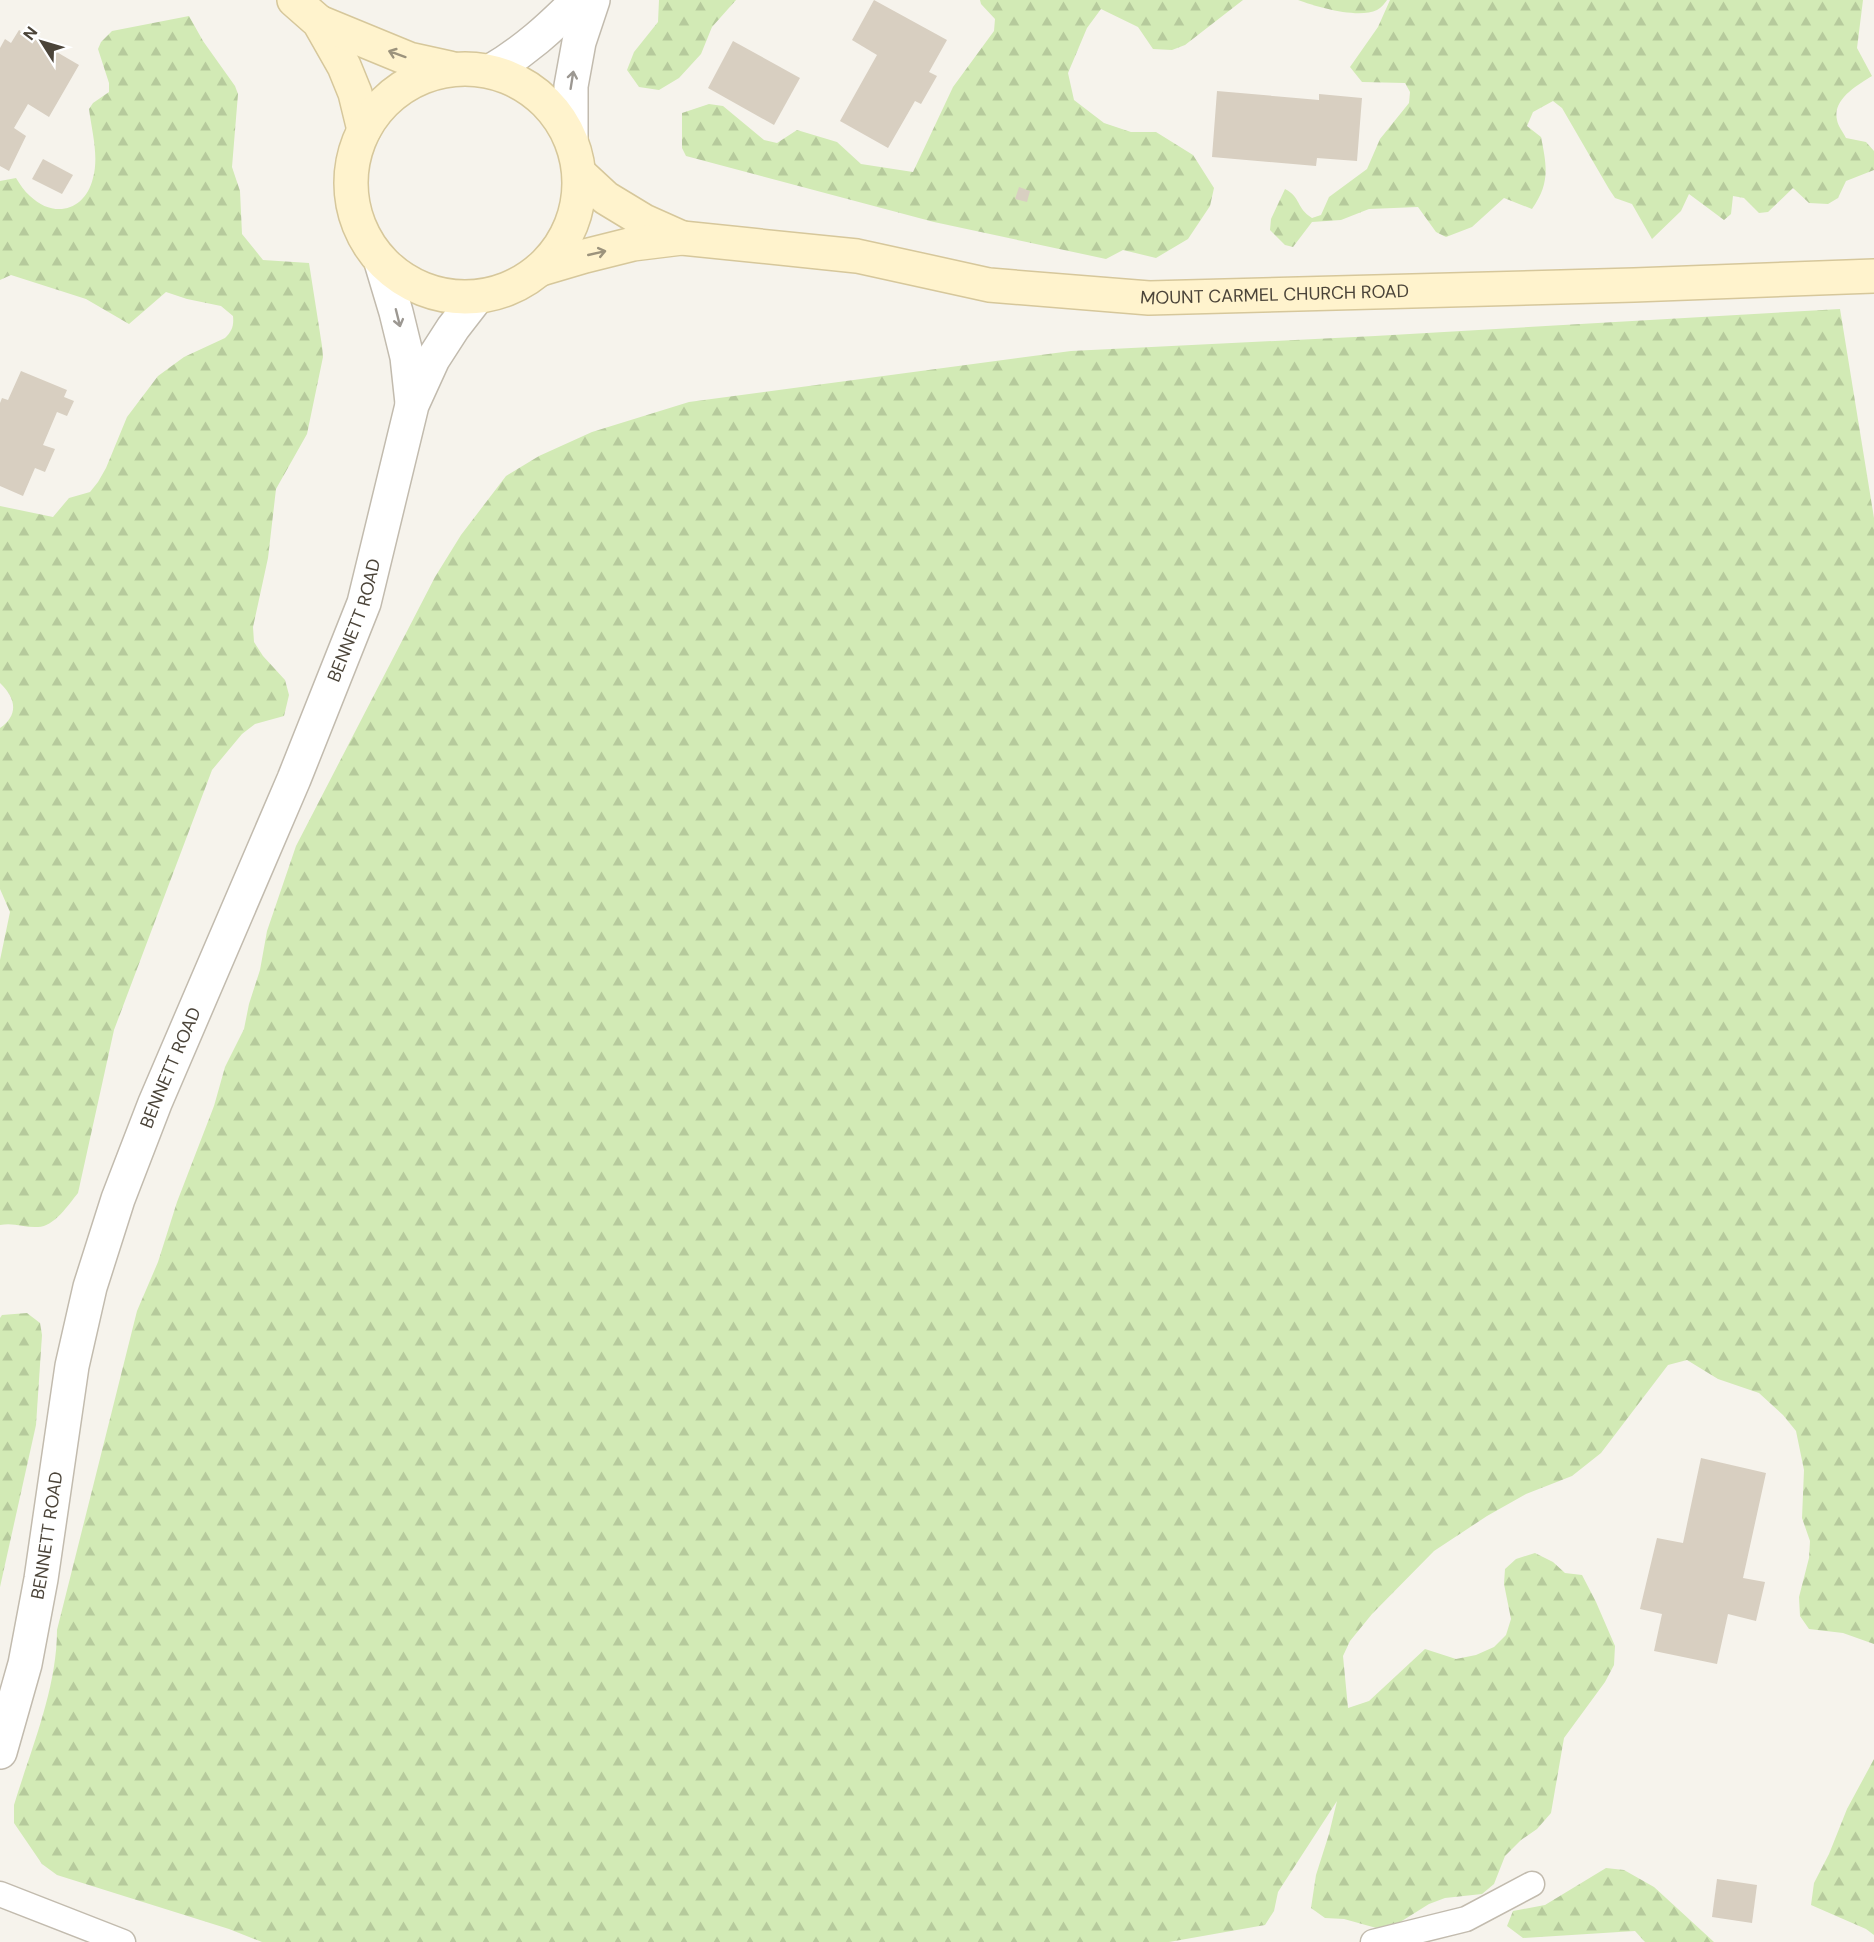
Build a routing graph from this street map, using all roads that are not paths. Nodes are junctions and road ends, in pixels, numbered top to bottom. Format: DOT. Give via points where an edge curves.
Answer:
graph roads {
  1 [pos="294,0"];
  2 [pos="578,0"];
  3 [pos="592,0"];
  4 [pos="319,22"];
  5 [pos="454,69"];
  6 [pos="491,71"];
  7 [pos="364,130"];
  8 [pos="571,138"];
  9 [pos="579,173"];
  10 [pos="682,237"];
  11 [pos="381,262"];
  12 [pos="541,269"];
  13 [pos="1874,276"];
  14 [pos="477,297"];
  15 [pos="412,405"];
  16 [pos="0,1752"];
  17 [pos="1532,1884"];
  18 [pos="0,1894"];
  19 [pos="123,1942"];
  20 [pos="1373,1942"];
  1 -- 4 [label="main road"];
  2 -- 6 [label="street" via="520,54"];
  8 -- 3 [label="street, one-way" via="571,86"];
  5 -- 4 [label="main road, one-way" via="409,58"];
  4 -- 7 [label="main road" via="344,66"];
  5 -- 6 [label="main road"];
  5 -- 7 [label="main road" via="417,79 402,89 386,100"];
  6 -- 8 [label="main road" via="524,84 552,108"];
  7 -- 11 [label="main road" via="352,163 351,198 361,232"];
  8 -- 9 [label="main road"];
  9 -- 10 [label="main road, MOUNT CARMEL CHURCH ROAD" via="606,198 644,221"];
  9 -- 12 [label="main road" via="577,208 564,242"];
  12 -- 10 [label="main road, MOUNT CARMEL CHURCH ROAD, one-way" via="633,244"];
  10 -- 13 [label="main road, MOUNT CARMEL CHURCH ROAD" via="857,256 989,285 1149,298"];
  11 -- 14 [label="main road" via="409,284 442,296"];
  11 -- 15 [label="street, BENNETT ROAD, one-way" via="407,357"];
  12 -- 14 [label="main road" via="512,288"];
  14 -- 15 [label="street, BENNETT ROAD" via="433,359"];
  15 -- 16 [label="street, BENNETT ROAD" via="364,603 294,779 155,1103 90,1287 72,1366 26,1664"];
  17 -- 20 [label="lane" via="1466,1919"];
  18 -- 19 [label="lane"];
}
